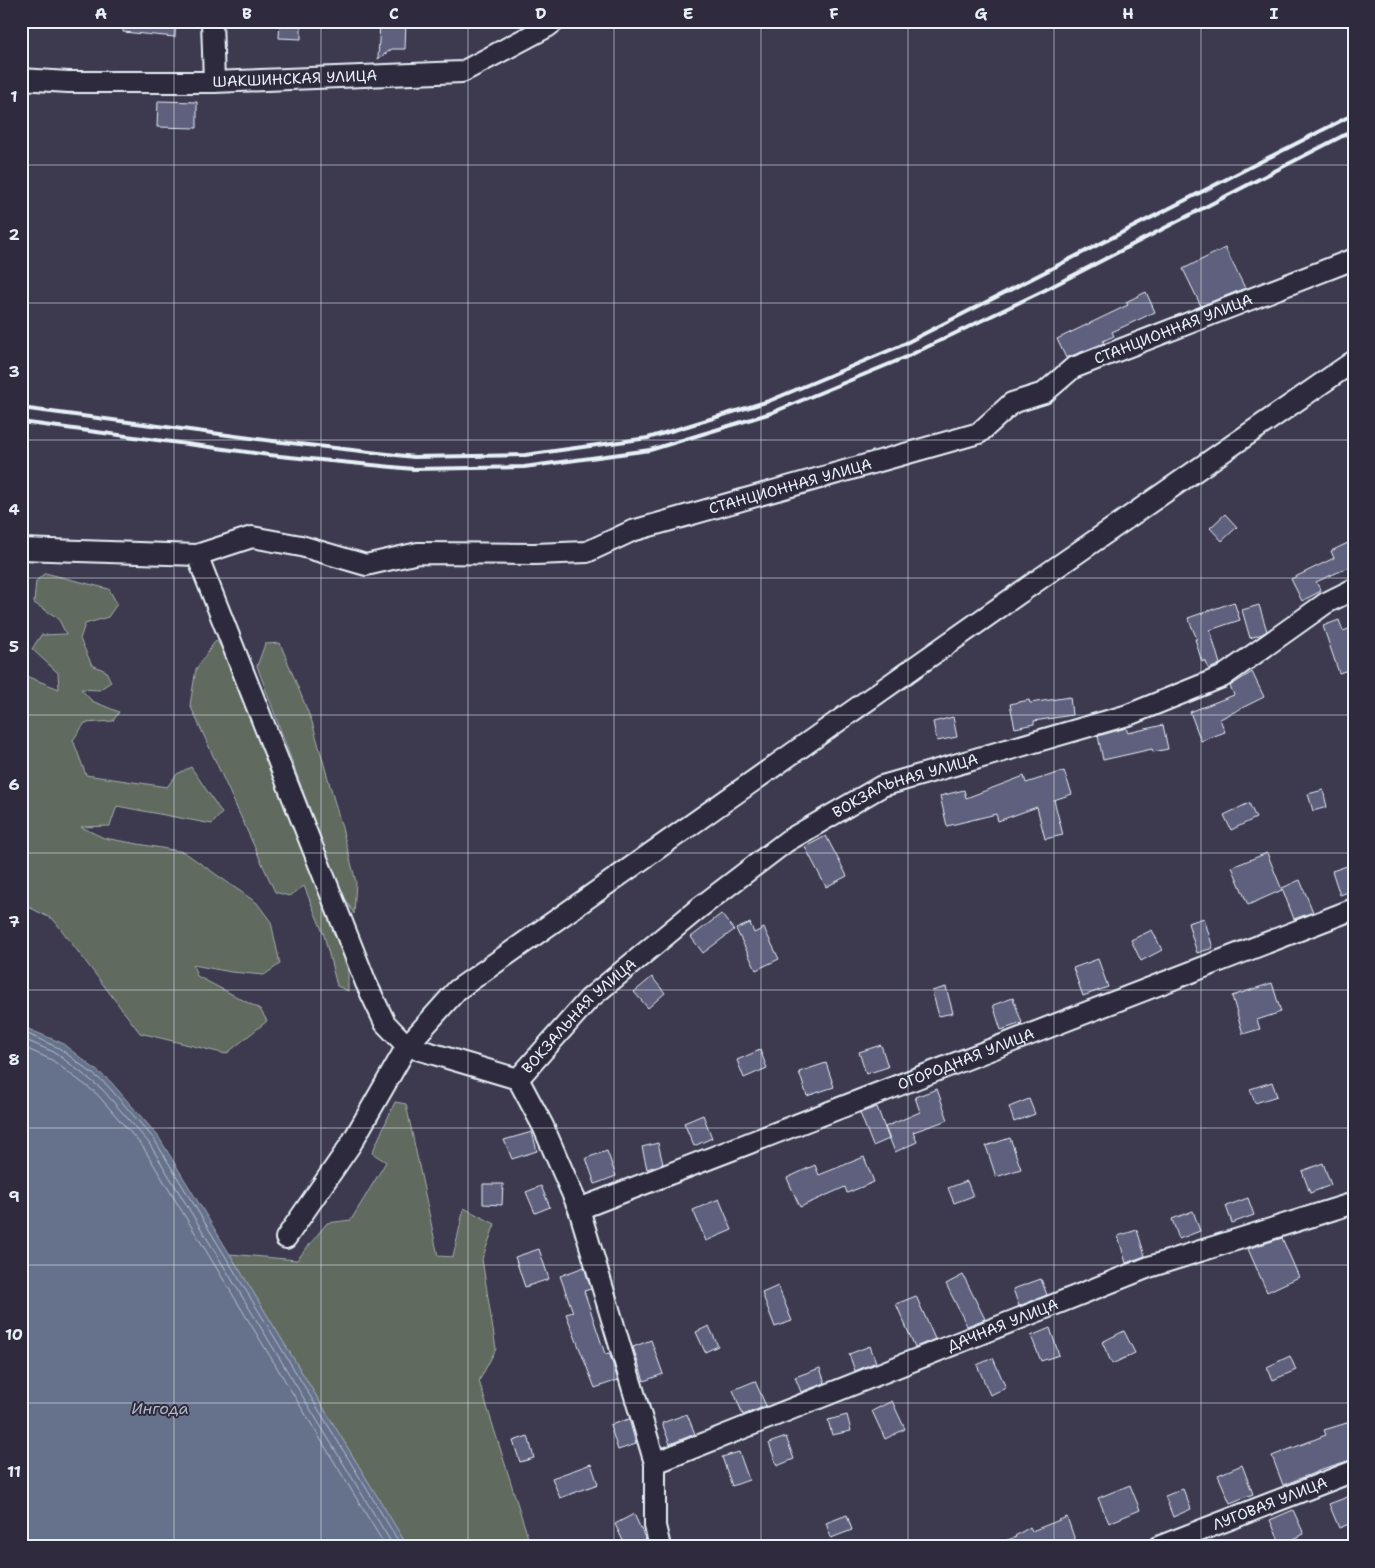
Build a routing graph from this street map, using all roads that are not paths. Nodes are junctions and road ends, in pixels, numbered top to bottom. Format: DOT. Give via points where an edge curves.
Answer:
graph roads {
  1 [pos="212,21"];
  2 [pos="555,21"];
  3 [pos="21,79"];
  4 [pos="214,82"];
  5 [pos="1354,259"];
  6 [pos="1354,361"];
  7 [pos="21,549"];
  8 [pos="197,555"];
  9 [pos="1354,589"];
  10 [pos="1354,909"];
  11 [pos="407,1046"];
  12 [pos="518,1079"];
  13 [pos="1354,1203"];
  14 [pos="579,1209"];
  15 [pos="286,1238"];
  16 [pos="655,1463"];
  17 [pos="1354,1471"];
  18 [pos="660,1547"];
  19 [pos="1158,1547"];
  1 -- 4 [label="street"];
  2 -- 4 [label="street, ШАКШИНСКАЯ УЛИЦА" via="462,72"];
  3 -- 4 [label="street, ШАКШИНСКАЯ УЛИЦА"];
  5 -- 8 [label="street, СТАНЦИОННАЯ УЛИЦА" via="1073,368 1044,393 1012,403 979,433 632,531 587,552 418,553 366,565 301,546 252,537"];
  6 -- 11 [label="street" via="457,990"];
  7 -- 8 [label="street"];
  8 -- 11 [label="street" via="366,982 385,1023"];
  9 -- 12 [label="street, ВОКЗАЛЬНАЯ УЛИЦА" via="1326,603 1222,677 1128,715 882,786 787,841 699,908 590,999"];
  10 -- 14 [label="street, ОГОРОДНАЯ УЛИЦА"];
  11 -- 12 [label="street"];
  11 -- 15 [label="street" via="351,1144"];
  12 -- 14 [label="street" via="543,1126"];
  13 -- 16 [label="street, ДАЧНАЯ УЛИЦА" via="1149,1267"];
  14 -- 16 [label="street"];
  16 -- 18 [label="street" via="655,1526"];
  17 -- 19 [label="street, ЛУГОВАЯ УЛИЦА"];
}
